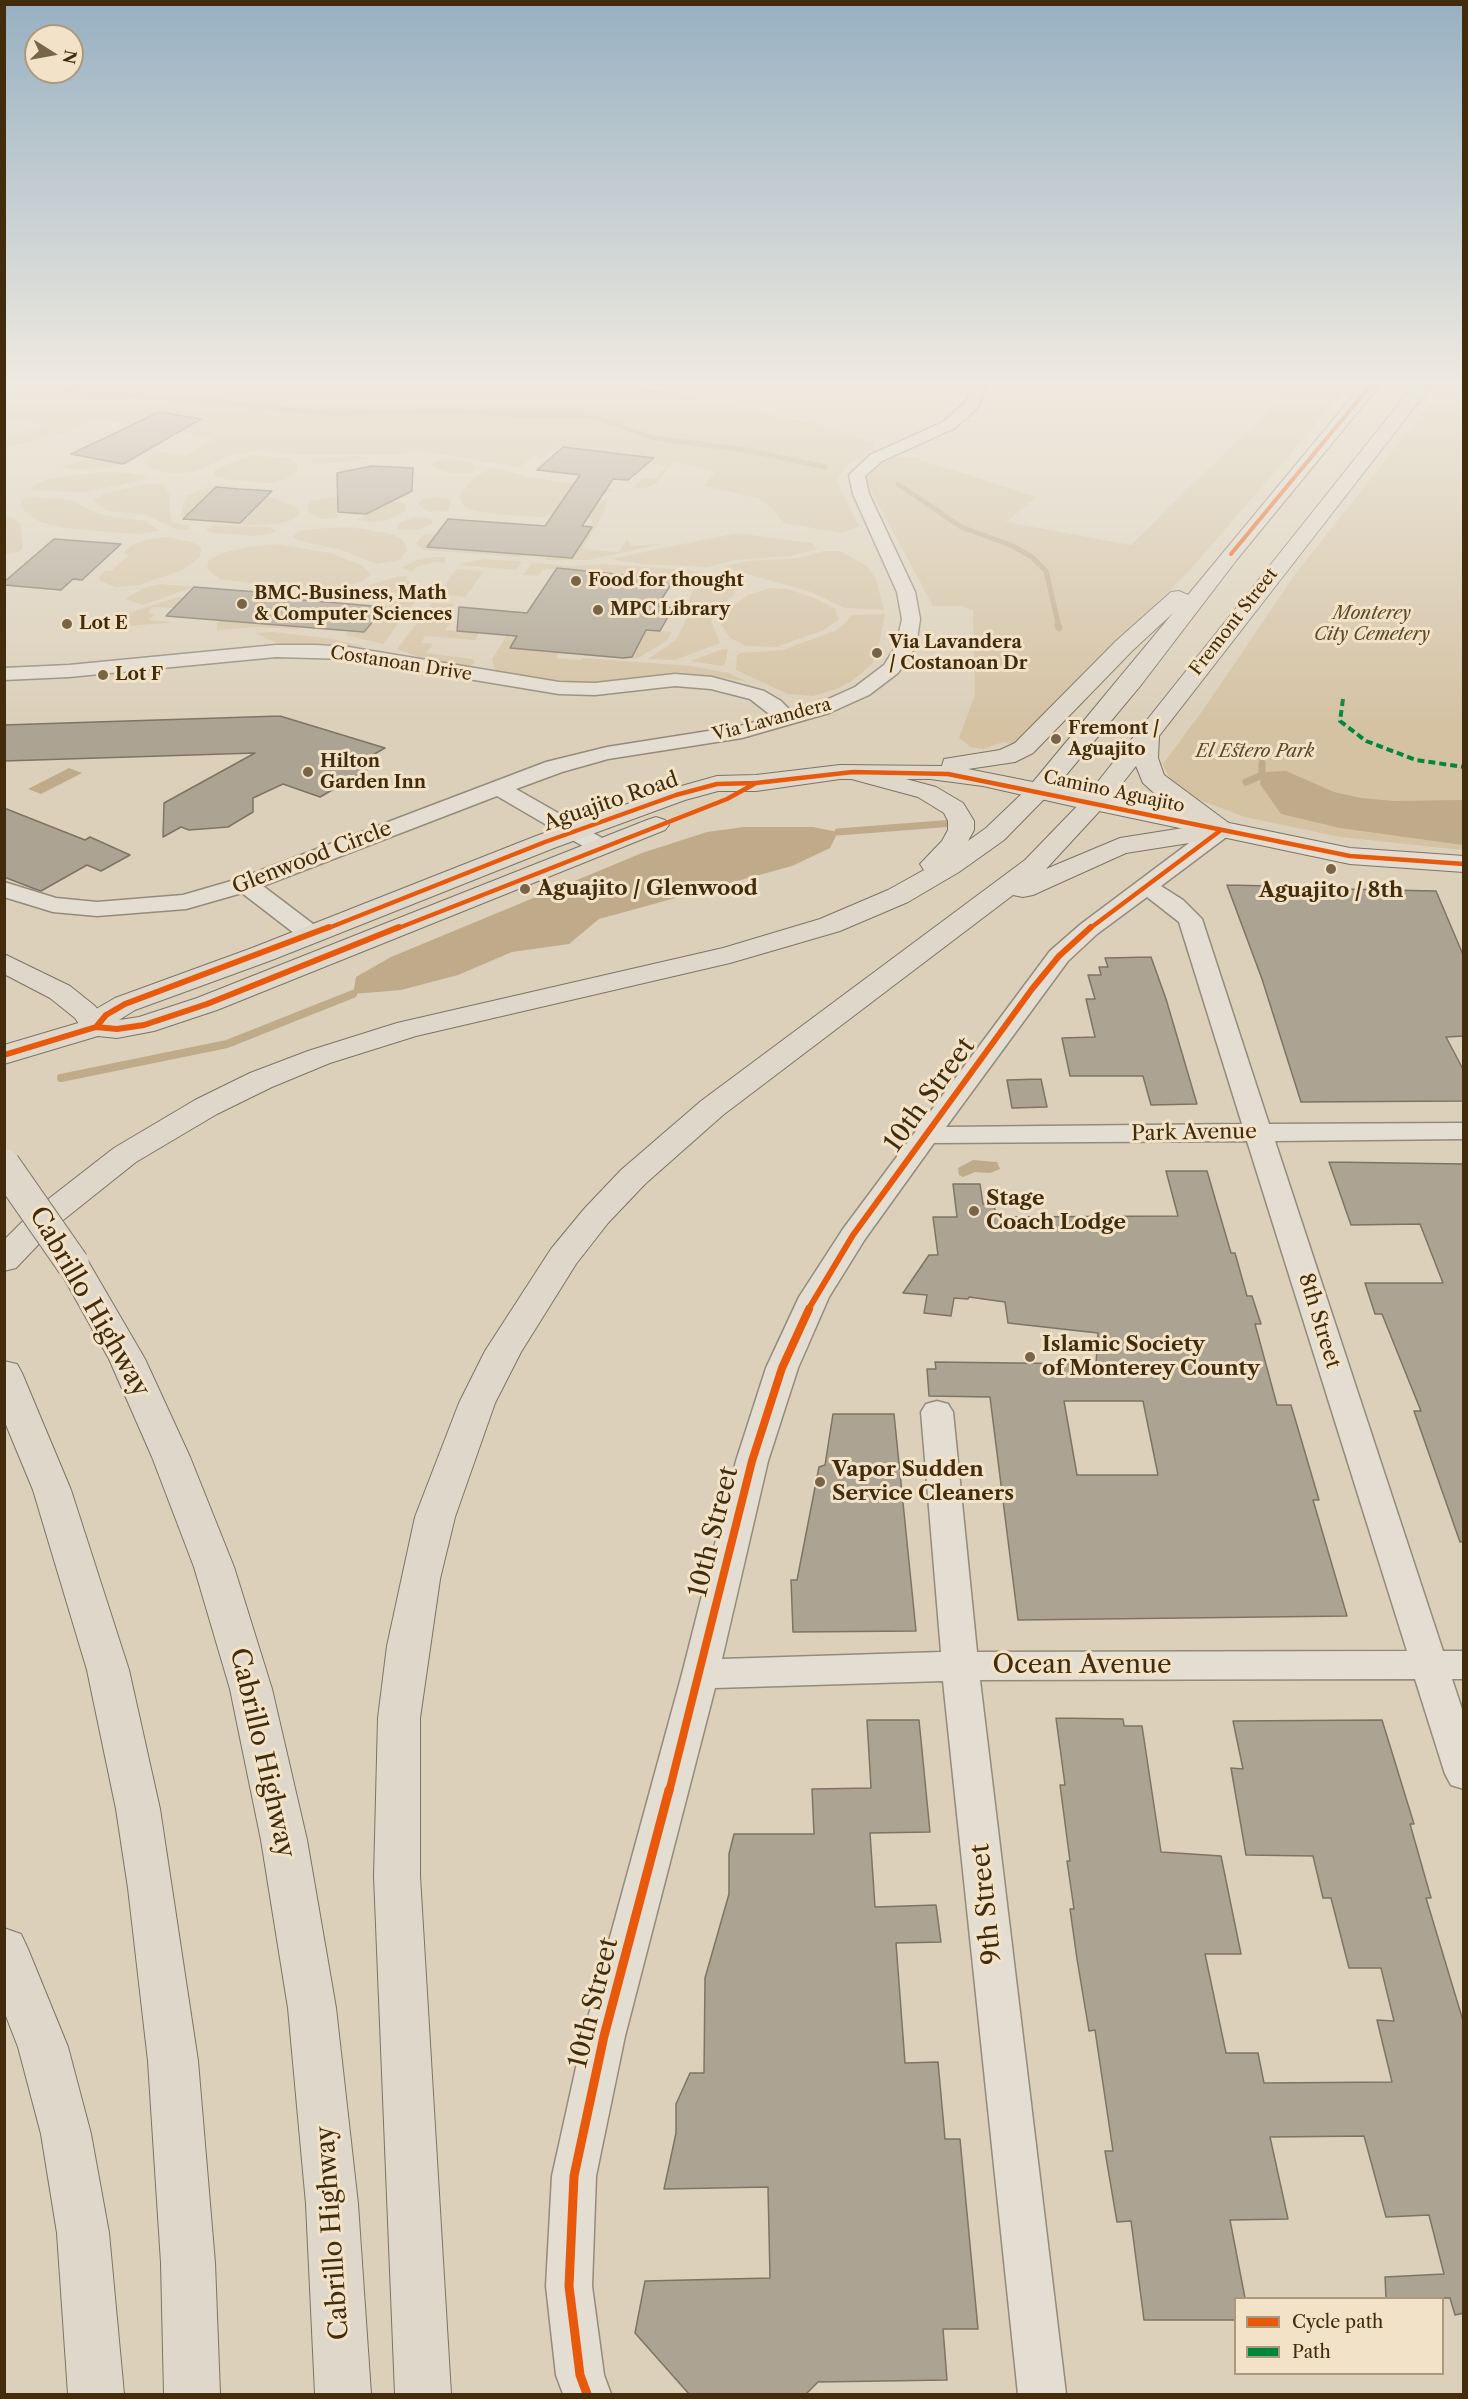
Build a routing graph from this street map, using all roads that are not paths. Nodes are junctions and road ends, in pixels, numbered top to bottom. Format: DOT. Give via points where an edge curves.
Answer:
graph roads {
  1 [pos="863,498"];
  2 [pos="1278,498"];
  3 [pos="1334,498"];
  4 [pos="1231,554"];
  5 [pos="4,674"];
  6 [pos="787,719"];
  7 [pos="1147,734"];
  8 [pos="545,771"];
  9 [pos="853,772"];
  10 [pos="756,783"];
  11 [pos="498,788"];
  12 [pos="1039,791"];
  13 [pos="1094,802"];
  14 [pos="549,817"];
  15 [pos="1221,830"];
  16 [pos="574,832"];
  17 [pos="601,848"];
  18 [pos="1464,864"];
  19 [pos="246,884"];
  20 [pos="1148,887"];
  21 [pos="4,889"];
  22 [pos="898,896"];
  23 [pos="973,914"];
  24 [pos="312,935"];
  25 [pos="4,962"];
  26 [pos="96,1027"];
  27 [pos="4,1055"];
  28 [pos="1464,1131"];
  29 [pos="1259,1132"];
  30 [pos="925,1136"];
  31 [pos="4,1165"];
  32 [pos="4,1260"];
  33 [pos="4,1373"];
  34 [pos="938,1412"];
  35 [pos="1427,1665"];
  36 [pos="1464,1665"];
  37 [pos="960,1666"];
  38 [pos="700,1674"];
  39 [pos="1464,1774"];
  40 [pos="4,1949"];
  41 [pos="96,2394"];
  42 [pos="192,2394"];
  43 [pos="344,2394"];
  44 [pos="423,2394"];
  45 [pos="587,2394"];
  46 [pos="1042,2394"];
  1 -- 6 [label="street, Via Lavandera" via="910,605 906,646 891,669 862,691"];
  2 -- 4 [label="main road"];
  3 -- 7 [label="main road, Fremont Street"];
  4 -- 9 [label="main road" via="1124,646 1030,743 1006,758"];
  4 -- 12 [label="main road" via="1133,680"];
  5 -- 6 [label="street, Costanoan Drive" via="267,651 316,651 560,688 595,689 675,680 712,683 757,695"];
  6 -- 8 [label="street, Via Lavandera" via="742,732 607,753"];
  7 -- 13 [label="main road, Fremont Street"];
  7 -- 15 [label="main road" via="1146,758 1152,778"];
  8 -- 11 [label="street, Via Lavandera"];
  8 -- 14 [label="street" via="541,786 550,805"];
  9 -- 10 [label="main road, Camino Aguajito"];
  9 -- 12 [label="main road, Camino Aguajito" via="948,774"];
  9 -- 22 [label="main road" via="927,792 947,802 959,814 961,830 953,844"];
  10 -- 16 [label="main road, Aguajito Road" via="701,788"];
  10 -- 17 [label="main road, Aguajito Road" via="727,799"];
  11 -- 14 [label="street"];
  11 -- 19 [label="street, Glenwood Circle"];
  12 -- 13 [label="main road, Camino Aguajito"];
  12 -- 22 [label="main road" via="966,856"];
  13 -- 15 [label="main road, Camino Aguajito"];
  13 -- 23 [label="main road, Fremont Street" via="1047,854"];
  14 -- 16 [label="street"];
  15 -- 18 [label="main road, Camino Aguajito" via="1359,857"];
  15 -- 20 [label="street, 10th Street"];
  15 -- 23 [label="main road" via="1110,849"];
  16 -- 17 [label="street"];
  16 -- 24 [label="main road, Aguajito Road"];
  17 -- 26 [label="main road, Aguajito Road" via="207,1004 131,1028"];
  19 -- 21 [label="street, Glenwood Circle" via="177,903 98,909 54,905"];
  19 -- 24 [label="street"];
  20 -- 29 [label="street, 8th Street" via="1190,919"];
  20 -- 30 [label="street, 10th Street" via="1059,956"];
  22 -- 32 [label="main road" via="773,944 408,1029 290,1068 206,1107 125,1155 45,1218"];
  23 -- 44 [label="main road" via="711,1108 633,1177 576,1241 533,1303 488,1382 455,1458 433,1527 410,1635 399,1718 396,1794"];
  24 -- 26 [label="main road, Aguajito Road" via="125,1004 106,1015"];
  25 -- 26 [label="main road" via="60,992 85,1012"];
  26 -- 27 [label="main road"];
  28 -- 29 [label="street, Park Avenue"];
  29 -- 30 [label="street, Park Avenue"];
  29 -- 35 [label="street, 8th Street"];
  30 -- 38 [label="street, 10th Street" via="853,1235 814,1297 782,1368 752,1461"];
  31 -- 43 [label="main road, Cabrillo Highway, bridge" via="73,1264 127,1359 214,1567 250,1689 284,1840 312,2008 331,2193"];
  33 -- 42 [label="main road" via="52,1490 92,1609 138,1809 173,2061 188,2262"];
  34 -- 37 [label="street, 9th Street"];
  35 -- 36 [label="street, Ocean Avenue"];
  35 -- 37 [label="street, Ocean Avenue"];
  35 -- 39 [label="street, 8th Street"];
  37 -- 38 [label="street, Ocean Avenue"];
  37 -- 46 [label="street, 9th Street"];
  38 -- 45 [label="street, 10th Street" via="604,2036 574,2176 569,2286 580,2375"];
  40 -- 41 [label="main road" via="44,2047 66,2134 84,2244"];
}
